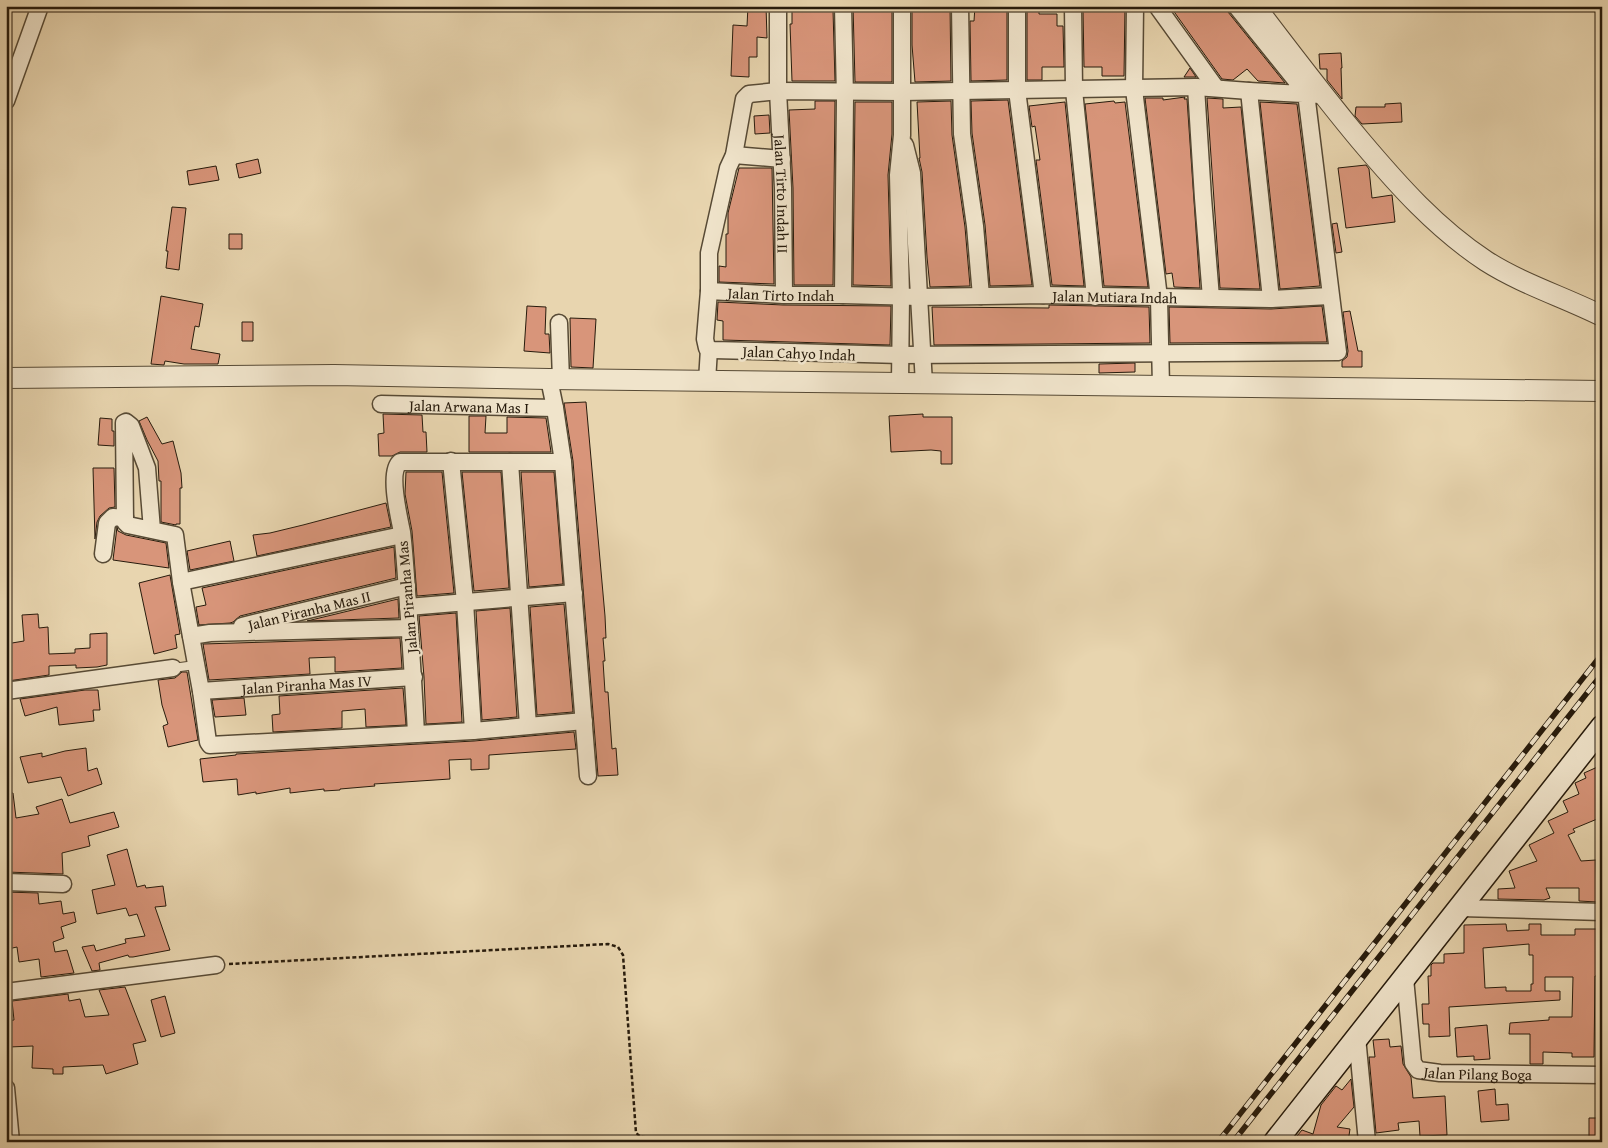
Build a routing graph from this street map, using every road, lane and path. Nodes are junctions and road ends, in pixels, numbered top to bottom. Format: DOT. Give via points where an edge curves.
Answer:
graph roads {
  1 [pos="40,6"];
  2 [pos="778,6"];
  3 [pos="843,6"];
  4 [pos="902,6"];
  5 [pos="960,6"];
  6 [pos="1017,6"];
  7 [pos="1073,6"];
  8 [pos="1135,6"];
  9 [pos="1157,6"];
  10 [pos="1236,6"];
  11 [pos="1255,6"];
  12 [pos="10,81"];
  13 [pos="1196,87"];
  14 [pos="1216,88"];
  15 [pos="1134,89"];
  16 [pos="1017,90"];
  17 [pos="1074,90"];
  18 [pos="778,91"];
  19 [pos="844,91"];
  20 [pos="961,91"];
  21 [pos="1249,91"];
  22 [pos="902,92"];
  23 [pos="1314,94"];
  24 [pos="6,101"];
  25 [pos="902,135"];
  26 [pos="734,155"];
  27 [pos="782,159"];
  28 [pos="709,291"];
  29 [pos="843,294"];
  30 [pos="784,295"];
  31 [pos="1044,295"];
  32 [pos="901,296"];
  33 [pos="920,296"];
  34 [pos="981,296"];
  35 [pos="1330,296"];
  36 [pos="1096,297"];
  37 [pos="1159,298"];
  38 [pos="1211,298"];
  39 [pos="1271,299"];
  40 [pos="1602,316"];
  41 [pos="560,323"];
  42 [pos="707,344"];
  43 [pos="1160,354"];
  44 [pos="900,355"];
  45 [pos="923,355"];
  46 [pos="6,378"];
  47 [pos="555,379"];
  48 [pos="707,381"];
  49 [pos="900,383"];
  50 [pos="924,384"];
  51 [pos="1161,386"];
  52 [pos="1602,392"];
  53 [pos="381,404"];
  54 [pos="556,408"];
  55 [pos="452,461"];
  56 [pos="510,462"];
  57 [pos="563,462"];
  58 [pos="125,518"];
  59 [pos="152,530"];
  60 [pos="402,535"];
  61 [pos="103,554"];
  62 [pos="181,582"];
  63 [pos="407,586"];
  64 [pos="574,593"];
  65 [pos="520,598"];
  66 [pos="465,602"];
  67 [pos="408,607"];
  68 [pos="410,628"];
  69 [pos="210,634"];
  70 [pos="190,636"];
  71 [pos="196,665"];
  72 [pos="172,668"];
  73 [pos="414,678"];
  74 [pos="6,691"];
  75 [pos="201,691"];
  76 [pos="584,721"];
  77 [pos="528,726"];
  78 [pos="1602,728"];
  79 [pos="473,731"];
  80 [pos="416,734"];
  81 [pos="588,776"];
  82 [pos="6,882"];
  83 [pos="63,884"];
  84 [pos="1461,908"];
  85 [pos="1602,912"];
  86 [pos="216,965"];
  87 [pos="1405,978"];
  88 [pos="6,992"];
  89 [pos="1357,1037"];
  90 [pos="1602,1075"];
  91 [pos="6,1088"];
  92 [pos="11,1142"];
  93 [pos="753,1142"];
  94 [pos="1275,1142"];
  95 [pos="1367,1142"];
  1 -- 12 [label="street"];
  2 -- 18 [label="street, Jalan Tirto Indah II"];
  3 -- 19 [label="street"];
  4 -- 22 [label="street"];
  5 -- 20 [label="street"];
  6 -- 16 [label="street"];
  7 -- 17 [label="street"];
  8 -- 15 [label="street"];
  9 -- 14 [label="street"];
  10 -- 23 [label="street"];
  11 -- 23 [label="street"];
  12 -- 24 [label="street"];
  13 -- 14 [label="street"];
  13 -- 15 [label="street"];
  13 -- 38 [label="street"];
  14 -- 21 [label="street"];
  15 -- 17 [label="street"];
  15 -- 37 [label="street"];
  16 -- 17 [label="street"];
  16 -- 20 [label="street"];
  16 -- 31 [label="street"];
  17 -- 36 [label="street"];
  18 -- 19 [label="street"];
  18 -- 26 [label="street" via="745,96"];
  18 -- 27 [label="street, Jalan Tirto Indah II"];
  19 -- 22 [label="street"];
  19 -- 29 [label="street"];
  20 -- 22 [label="street"];
  20 -- 34 [label="street" via="962,134"];
  21 -- 23 [label="street"];
  21 -- 39 [label="street"];
  22 -- 25 [label="street"];
  23 -- 35 [label="street"];
  23 -- 40 [label="street" via="1442,228 1500,270"];
  25 -- 32 [label="street" via="898,175"];
  25 -- 33 [label="street" via="912,174"];
  26 -- 27 [label="street"];
  26 -- 28 [label="street" via="728,168 710,252"];
  27 -- 30 [label="street, Jalan Tirto Indah II"];
  28 -- 30 [label="street, Jalan Tirto Indah"];
  28 -- 42 [label="street, Jalan Tirto Indah"];
  29 -- 30 [label="street, Jalan Tirto Indah"];
  29 -- 32 [label="street, Jalan Tirto Indah"];
  31 -- 34 [label="street, Jalan Mutiara Indah"];
  31 -- 36 [label="street, Jalan Mutiara Indah"];
  32 -- 33 [label="street, Jalan Mutiara Indah"];
  32 -- 44 [label="street"];
  33 -- 34 [label="street, Jalan Mutiara Indah"];
  33 -- 45 [label="street"];
  35 -- 39 [label="street, Jalan Mutiara Indah"];
  35 -- 43 [label="street, Jalan Cahyo Indah" via="1336,353"];
  36 -- 37 [label="street, Jalan Mutiara Indah"];
  37 -- 38 [label="street, Jalan Mutiara Indah"];
  37 -- 43 [label="street"];
  38 -- 39 [label="street, Jalan Mutiara Indah"];
  41 -- 47 [label="street"];
  42 -- 44 [label="street, Jalan Cahyo Indah"];
  42 -- 48 [label="street, Jalan Tirto Indah"];
  43 -- 45 [label="street, Jalan Cahyo Indah"];
  43 -- 51 [label="street"];
  44 -- 45 [label="street, Jalan Cahyo Indah"];
  44 -- 49 [label="street"];
  45 -- 50 [label="street"];
  46 -- 47 [label="street" via="334,376"];
  47 -- 48 [label="street"];
  47 -- 54 [label="street"];
  48 -- 49 [label="street"];
  49 -- 50 [label="street"];
  50 -- 51 [label="street"];
  51 -- 52 [label="street"];
  53 -- 54 [label="street, Jalan Arwana Mas I"];
  54 -- 57 [label="street"];
  55 -- 56 [label="street"];
  55 -- 60 [label="street, Jalan Piranha Mas" via="400,462 397,465 396,495"];
  55 -- 66 [label="street"];
  56 -- 57 [label="street"];
  56 -- 65 [label="street"];
  57 -- 64 [label="street"];
  58 -- 59 [label="street" via="128,525"];
  58 -- 59 [label="street" via="126,422 131,426 147,468"];
  58 -- 61 [label="street" via="113,517 107,523"];
  59 -- 62 [label="street" via="174,535"];
  60 -- 62 [label="street"];
  60 -- 63 [label="street, Jalan Piranha Mas"];
  62 -- 70 [label="street"];
  63 -- 67 [label="street, Jalan Piranha Mas"];
  63 -- 69 [label="street, Jalan Piranha Mas II"];
  64 -- 65 [label="street"];
  64 -- 76 [label="street"];
  65 -- 66 [label="street"];
  65 -- 77 [label="street"];
  66 -- 67 [label="street"];
  66 -- 79 [label="street"];
  67 -- 68 [label="street, Jalan Piranha Mas"];
  68 -- 69 [label="street"];
  68 -- 73 [label="street, Jalan Piranha Mas"];
  69 -- 70 [label="street"];
  70 -- 71 [label="street"];
  71 -- 72 [label="lane"];
  71 -- 75 [label="street"];
  72 -- 74 [label="street"];
  73 -- 75 [label="street, Jalan Piranha Mas IV"];
  73 -- 80 [label="street, Jalan Piranha Mas"];
  75 -- 80 [label="street" via="208,742 212,746"];
  76 -- 77 [label="street"];
  76 -- 81 [label="street"];
  77 -- 79 [label="street"];
  78 -- 84 [label="main road"];
  79 -- 80 [label="street"];
  82 -- 83 [label="street"];
  84 -- 85 [label="street"];
  84 -- 87 [label="main road"];
  86 -- 88 [label="street"];
  86 -- 93 [label="path" via="608,944 618,947 623,955 636,1133 641,1137"];
  87 -- 89 [label="main road"];
  87 -- 90 [label="street, Jalan Pilang Boga" via="1413,1063 1418,1070"];
  89 -- 94 [label="main road"];
  89 -- 95 [label="street"];
  91 -- 92 [label="street"];
}
